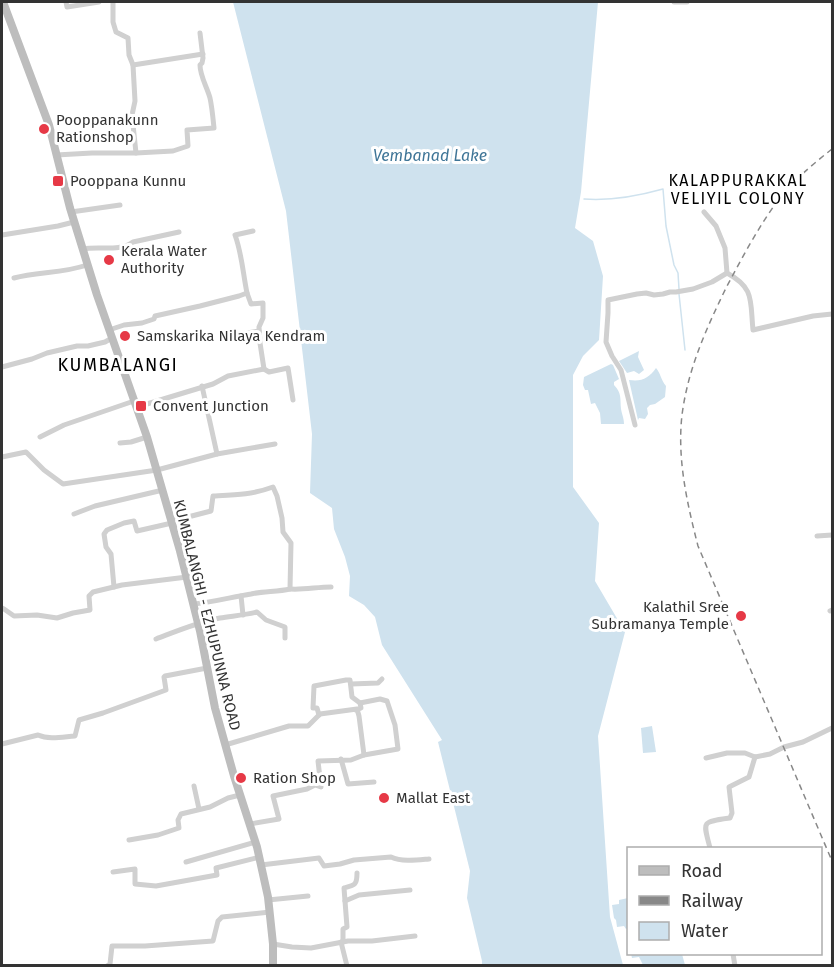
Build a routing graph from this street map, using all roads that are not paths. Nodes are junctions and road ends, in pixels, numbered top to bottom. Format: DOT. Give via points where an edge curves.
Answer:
graph roads {
  1 [pos="3,2"];
  2 [pos="66,2"];
  3 [pos="99,2"];
  4 [pos="112,2"];
  5 [pos="674,2"];
  6 [pos="687,2"];
  7 [pos="200,33"];
  8 [pos="203,54"];
  9 [pos="133,64"];
  10 [pos="136,153"];
  11 [pos="56,155"];
  12 [pos="120,205"];
  13 [pos="71,212"];
  14 [pos="704,212"];
  15 [pos="74,222"];
  16 [pos="253,231"];
  17 [pos="179,232"];
  18 [pos="2,235"];
  19 [pos="83,249"];
  20 [pos="87,265"];
  21 [pos="727,273"];
  22 [pos="14,278"];
  23 [pos="246,293"];
  24 [pos="832,314"];
  25 [pos="259,331"];
  26 [pos="111,334"];
  27 [pos="234,335"];
  28 [pos="2,367"];
  29 [pos="264,369"];
  30 [pos="202,386"];
  31 [pos="293,400"];
  32 [pos="135,404"];
  33 [pos="635,425"];
  34 [pos="40,437"];
  35 [pos="147,438"];
  36 [pos="120,443"];
  37 [pos="275,444"];
  38 [pos="218,454"];
  39 [pos="2,457"];
  40 [pos="158,470"];
  41 [pos="163,490"];
  42 [pos="74,514"];
  43 [pos="172,521"];
  44 [pos="832,535"];
  45 [pos="817,536"];
  46 [pos="187,577"];
  47 [pos="114,587"];
  48 [pos="332,587"];
  49 [pos="290,589"];
  50 [pos="241,596"];
  51 [pos="194,604"];
  52 [pos="2,609"];
  53 [pos="243,615"];
  54 [pos="199,623"];
  55 [pos="285,638"];
  56 [pos="156,639"];
  57 [pos="207,668"];
  58 [pos="382,679"];
  59 [pos="351,684"];
  60 [pos="360,703"];
  61 [pos="356,710"];
  62 [pos="319,715"];
  63 [pos="832,728"];
  64 [pos="2,744"];
  65 [pos="225,745"];
  66 [pos="364,755"];
  67 [pos="755,757"];
  68 [pos="706,758"];
  69 [pos="341,759"];
  70 [pos="374,782"];
  71 [pos="194,786"];
  72 [pos="240,795"];
  73 [pos="199,809"];
  74 [pos="250,824"];
  75 [pos="129,840"];
  76 [pos="256,842"];
  77 [pos="710,847"];
  78 [pos="429,858"];
  79 [pos="260,861"];
  80 [pos="186,862"];
  81 [pos="113,872"];
  82 [pos="357,873"];
  83 [pos="410,890"];
  84 [pos="309,896"];
  85 [pos="268,900"];
  86 [pos="345,901"];
  87 [pos="270,912"];
  88 [pos="415,936"];
  89 [pos="342,942"];
  90 [pos="273,944"];
  91 [pos="107,966"];
  92 [pos="273,966"];
  93 [pos="347,966"];
  1 -- 11 [label="main road, KUMBALANGHI - EZHUPUNNA ROAD" via="49,125"];
  2 -- 3 [label="street" via="67,7"];
  4 -- 9 [label="street" via="116,32 128,38"];
  5 -- 6 [label="street"];
  7 -- 8 [label="street"];
  8 -- 9 [label="street"];
  8 -- 10 [label="street" via="200,72 211,100 214,128 187,130 188,146 173,151"];
  9 -- 10 [label="street"];
  10 -- 11 [label="street"];
  11 -- 13 [label="main road, KUMBALANGHI - EZHUPUNNA ROAD"];
  12 -- 13 [label="street"];
  13 -- 15 [label="main road, KUMBALANGHI - EZHUPUNNA ROAD"];
  14 -- 21 [label="street" via="716,225 725,248"];
  15 -- 18 [label="street"];
  15 -- 19 [label="main road, KUMBALANGHI - EZHUPUNNA ROAD"];
  16 -- 23 [label="street" via="235,235"];
  17 -- 19 [label="street" via="118,248"];
  19 -- 20 [label="main road, KUMBALANGHI - EZHUPUNNA ROAD"];
  20 -- 22 [label="street"];
  20 -- 26 [label="main road, KUMBALANGHI - EZHUPUNNA ROAD"];
  21 -- 24 [label="street" via="749,293 753,330"];
  21 -- 33 [label="street" via="693,289 608,300 606,342 621,370"];
  23 -- 25 [label="street" via="251,304 263,303"];
  23 -- 26 [label="street" via="124,325"];
  25 -- 27 [label="street"];
  25 -- 29 [label="street"];
  26 -- 28 [label="street" via="105,342 46,353"];
  26 -- 32 [label="main road, KUMBALANGHI - EZHUPUNNA ROAD"];
  29 -- 30 [label="street"];
  29 -- 31 [label="street" via="269,372 288,368"];
  30 -- 32 [label="street"];
  30 -- 38 [label="street"];
  32 -- 34 [label="street" via="64,425"];
  32 -- 35 [label="main road, KUMBALANGHI - EZHUPUNNA ROAD"];
  35 -- 36 [label="street"];
  35 -- 40 [label="main road, KUMBALANGHI - EZHUPUNNA ROAD"];
  37 -- 38 [label="street"];
  38 -- 40 [label="street"];
  39 -- 40 [label="street" via="26,452 63,484"];
  40 -- 41 [label="main road, KUMBALANGHI - EZHUPUNNA ROAD"];
  41 -- 42 [label="street"];
  41 -- 43 [label="main road, KUMBALANGHI - EZHUPUNNA ROAD"];
  43 -- 46 [label="main road, KUMBALANGHI - EZHUPUNNA ROAD"];
  43 -- 47 [label="street" via="137,531 134,521 106,530"];
  43 -- 49 [label="street" via="211,511 213,496 239,496 273,487 282,532 291,543"];
  44 -- 45 [label="street"];
  46 -- 47 [label="street"];
  46 -- 51 [label="main road, KUMBALANGHI - EZHUPUNNA ROAD"];
  47 -- 52 [label="street" via="93,592 89,596 90,610 57,618 14,616"];
  48 -- 49 [label="street"];
  49 -- 50 [label="street"];
  50 -- 51 [label="street"];
  50 -- 53 [label="street"];
  51 -- 54 [label="main road, KUMBALANGHI - EZHUPUNNA ROAD"];
  53 -- 54 [label="street"];
  53 -- 55 [label="street" via="257,612 285,627"];
  54 -- 56 [label="street"];
  54 -- 57 [label="main road, KUMBALANGHI - EZHUPUNNA ROAD"];
  57 -- 64 [label="street" via="165,676 166,690 79,720 75,736 38,735"];
  57 -- 65 [label="main road, KUMBALANGHI - EZHUPUNNA ROAD"];
  58 -- 59 [label="street"];
  59 -- 60 [label="street" via="352,697"];
  59 -- 62 [label="street" via="351,680 346,680 314,686 313,708 317,708"];
  60 -- 61 [label="street" via="361,708"];
  60 -- 66 [label="street" via="387,701 398,749"];
  61 -- 62 [label="street"];
  61 -- 66 [label="street"];
  62 -- 65 [label="street" via="308,726 289,726"];
  63 -- 67 [label="street"];
  65 -- 72 [label="main road, KUMBALANGHI - EZHUPUNNA ROAD"];
  66 -- 69 [label="street"];
  67 -- 68 [label="street" via="727,753"];
  67 -- 77 [label="street" via="749,777 729,787 730,818 706,824"];
  69 -- 70 [label="street" via="348,784"];
  69 -- 74 [label="street" via="318,761 321,787 315,785 273,796 279,819"];
  71 -- 73 [label="street"];
  72 -- 73 [label="street"];
  72 -- 74 [label="main road, KUMBALANGHI - EZHUPUNNA ROAD"];
  73 -- 75 [label="street" via="182,814 179,828"];
  74 -- 76 [label="main road, KUMBALANGHI - EZHUPUNNA ROAD"];
  76 -- 79 [label="main road, KUMBALANGHI - EZHUPUNNA ROAD"];
  76 -- 80 [label="street"];
  78 -- 79 [label="street" via="391,857 324,866 319,858"];
  79 -- 81 [label="street" via="216,868 217,875 156,885 135,884 135,869"];
  79 -- 85 [label="main road, KUMBALANGHI - EZHUPUNNA ROAD"];
  82 -- 86 [label="street" via="357,882 344,888"];
  83 -- 86 [label="street" via="358,895"];
  84 -- 85 [label="street"];
  85 -- 87 [label="main road, KUMBALANGHI - EZHUPUNNA ROAD"];
  86 -- 89 [label="street" via="347,927 343,929"];
  87 -- 90 [label="main road, KUMBALANGHI - EZHUPUNNA ROAD"];
  87 -- 91 [label="street" via="222,917 213,940 112,946"];
  88 -- 89 [label="street"];
  89 -- 90 [label="street" via="311,948"];
  89 -- 93 [label="street"];
  90 -- 92 [label="main road, KUMBALANGHI - EZHUPUNNA ROAD"];
}
